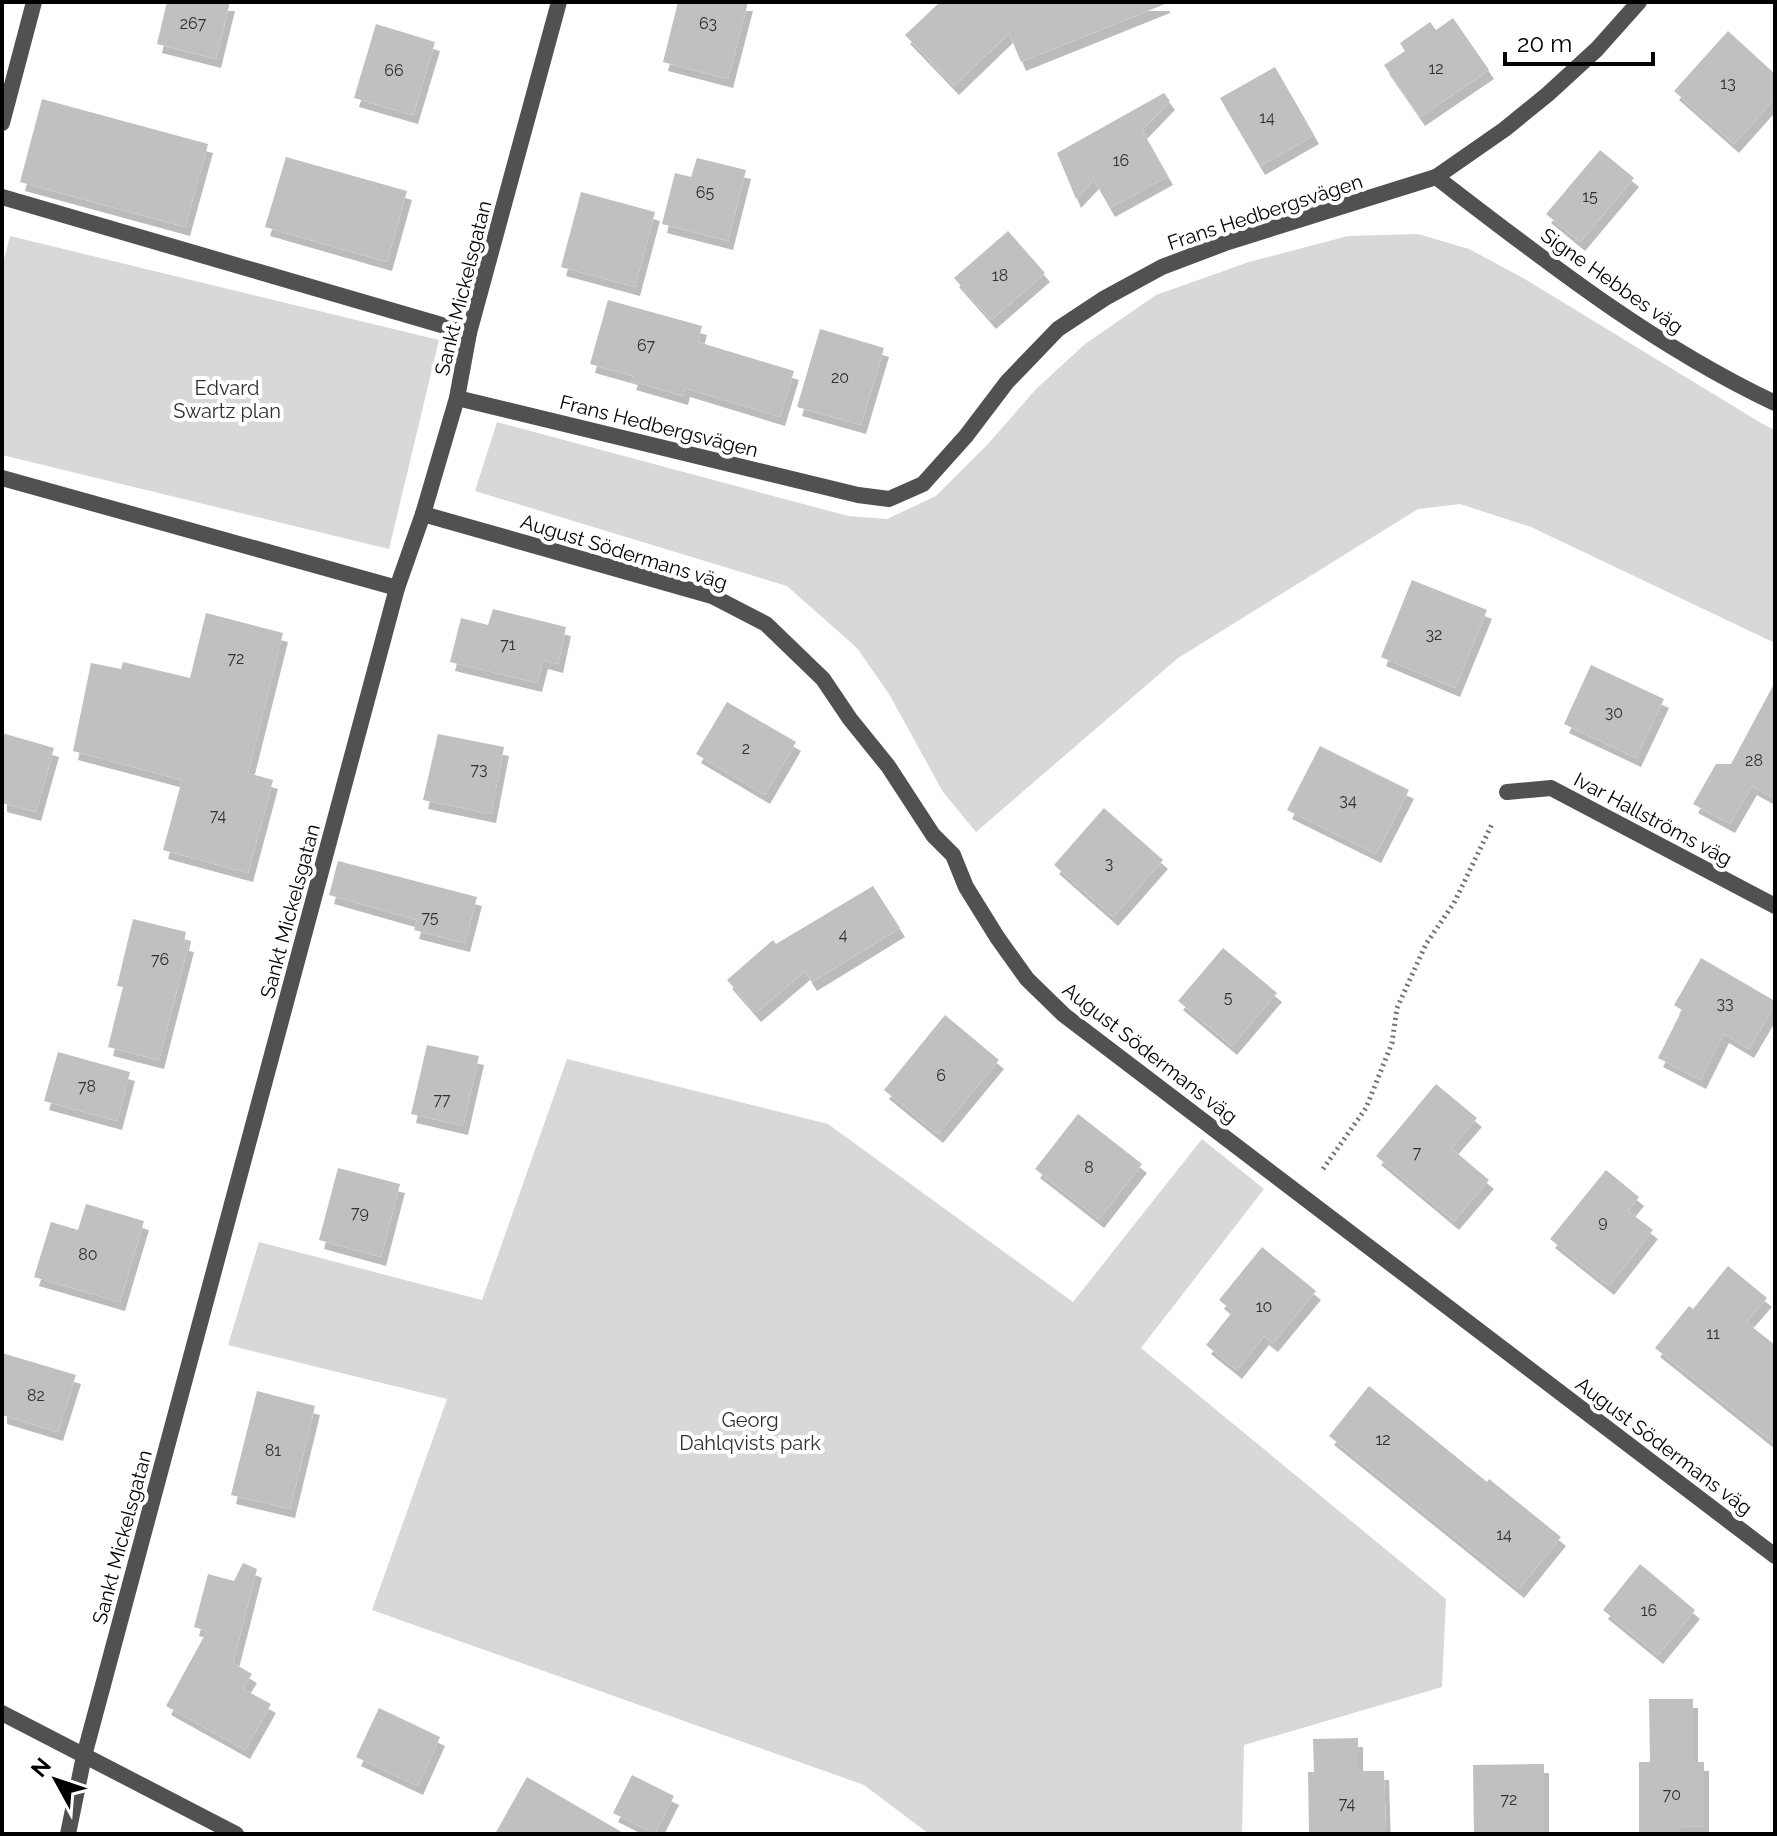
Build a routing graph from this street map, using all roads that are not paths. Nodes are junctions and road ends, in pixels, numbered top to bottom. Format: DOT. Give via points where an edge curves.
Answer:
graph roads {
  1 [pos="34,2"];
  2 [pos="559,2"];
  3 [pos="1639,2"];
  4 [pos="2,123"];
  5 [pos="1436,177"];
  6 [pos="2,197"];
  7 [pos="469,333"];
  8 [pos="457,398"];
  9 [pos="1775,403"];
  10 [pos="2,478"];
  11 [pos="423,514"];
  12 [pos="397,588"];
  13 [pos="1507,792"];
  14 [pos="1775,906"];
  15 [pos="1775,1556"];
  16 [pos="2,1713"];
  17 [pos="84,1756"];
  18 [pos="68,1834"];
  19 [pos="236,1834"];
  1 -- 4 [label="street"];
  2 -- 7 [label="street, Sankt Mickelsgatan"];
  3 -- 5 [label="street, Frans Hedbergsvägen" via="1548,94"];
  5 -- 8 [label="street, Frans Hedbergsvägen" via="1228,242 1162,267 1105,298 1058,329 923,484 889,499"];
  5 -- 9 [label="street, Signe Hebbes väg" via="1537,255 1684,356"];
  6 -- 7 [label="street"];
  7 -- 8 [label="street, Sankt Mickelsgatan"];
  8 -- 11 [label="street, Sankt Mickelsgatan"];
  10 -- 12 [label="street"];
  11 -- 12 [label="street, Sankt Mickelsgatan"];
  11 -- 15 [label="street, August Södermans väg" via="712,596 766,624 823,679 933,835 953,855 966,887 1027,979 1064,1015"];
  12 -- 17 [label="street, Sankt Mickelsgatan"];
  13 -- 14 [label="street, Ivar Hallströms väg" via="1551,788"];
  16 -- 17 [label="street"];
  17 -- 18 [label="street, Sankt Mickelsgatan"];
  17 -- 19 [label="street"];
}
